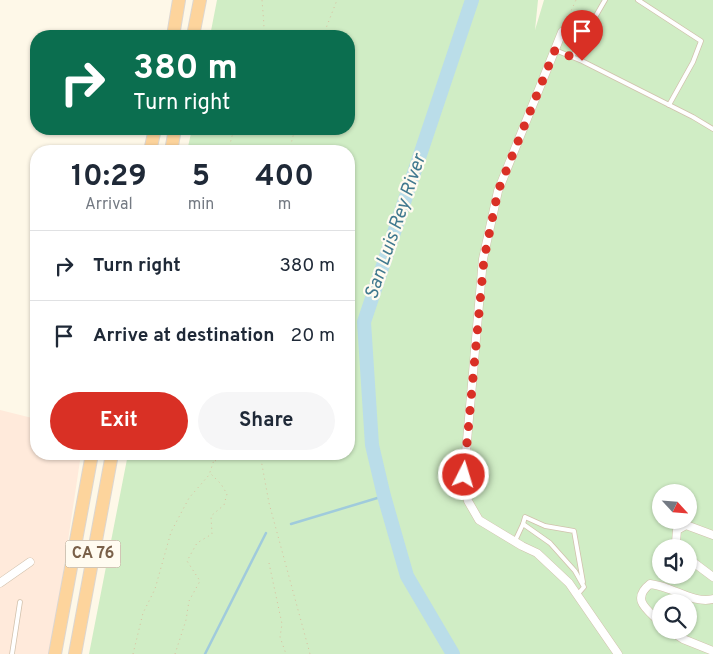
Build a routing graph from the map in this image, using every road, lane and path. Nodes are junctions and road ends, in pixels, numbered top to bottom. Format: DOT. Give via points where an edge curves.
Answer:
graph roads {
  1 [pos="180,0"];
  2 [pos="200,0"];
  3 [pos="262,0"];
  4 [pos="337,0"];
  5 [pos="576,0"];
  6 [pos="605,0"];
  7 [pos="638,0"];
  8 [pos="173,30"];
  9 [pos="194,30"];
  10 [pos="263,30"];
  11 [pos="324,30"];
  12 [pos="562,32"];
  13 [pos="555,50"];
  14 [pos="572,57"];
  15 [pos="670,105"];
  16 [pos="713,129"];
  17 [pos="91,460"];
  18 [pos="111,460"];
  19 [pos="216,460"];
  20 [pos="261,460"];
  21 [pos="214,462"];
  22 [pos="210,474"];
  23 [pos="523,524"];
  24 [pos="713,535"];
  25 [pos="676,539"];
  26 [pos="515,541"];
  27 [pos="30,562"];
  28 [pos="269,563"];
  29 [pos="697,565"];
  30 [pos="713,577"];
  31 [pos="0,583"];
  32 [pos="584,587"];
  33 [pos="683,594"];
  34 [pos="578,595"];
  35 [pos="697,599"];
  36 [pos="713,599"];
  37 [pos="20,602"];
  38 [pos="652,614"];
  39 [pos="683,639"];
  40 [pos="713,651"];
  41 [pos="12,654"];
  42 [pos="55,654"];
  43 [pos="75,654"];
  44 [pos="133,654"];
  45 [pos="175,654"];
  46 [pos="286,654"];
  47 [pos="310,654"];
  48 [pos="618,654"];
  1 -- 8 [label="highway"];
  2 -- 9 [label="highway"];
  3 -- 10 [label="path"];
  4 -- 11 [label="path"];
  5 -- 12 [label="path"];
  6 -- 14 [label="lane"];
  7 -- 15 [label="lane" via="701,41"];
  12 -- 13 [label="street"];
  13 -- 14 [label="lane"];
  13 -- 26 [label="street" via="498,191 484,259 464,475 468,501 479,520"];
  14 -- 15 [label="lane"];
  15 -- 16 [label="lane"];
  17 -- 42 [label="highway, CA 76"];
  18 -- 43 [label="highway, CA 76"];
  19 -- 21 [label="path"];
  20 -- 47 [label="path" via="269,503"];
  21 -- 22 [label="path"];
  22 -- 44 [label="path" via="189,498 171,532 156,589 143,613"];
  22 -- 45 [label="path" via="227,494 224,505 211,516 212,534 196,543 187,561 200,581 190,601"];
  23 -- 26 [label="lane"];
  23 -- 32 [label="lane" via="550,543 575,571"];
  23 -- 32 [label="lane" via="525,517 545,526 574,531"];
  24 -- 25 [label="street" via="686,525 677,530"];
  26 -- 34 [label="street" via="537,553"];
  27 -- 31 [label="street"];
  28 -- 46 [label="path" via="282,624 280,638"];
  29 -- 30 [label="street"];
  32 -- 34 [label="lane"];
  33 -- 38 [label="street" via="650,584 641,596 642,604"];
  34 -- 48 [label="street"];
  35 -- 36 [label="street"];
  37 -- 41 [label="lane"];
  39 -- 40 [label="street"];
}
